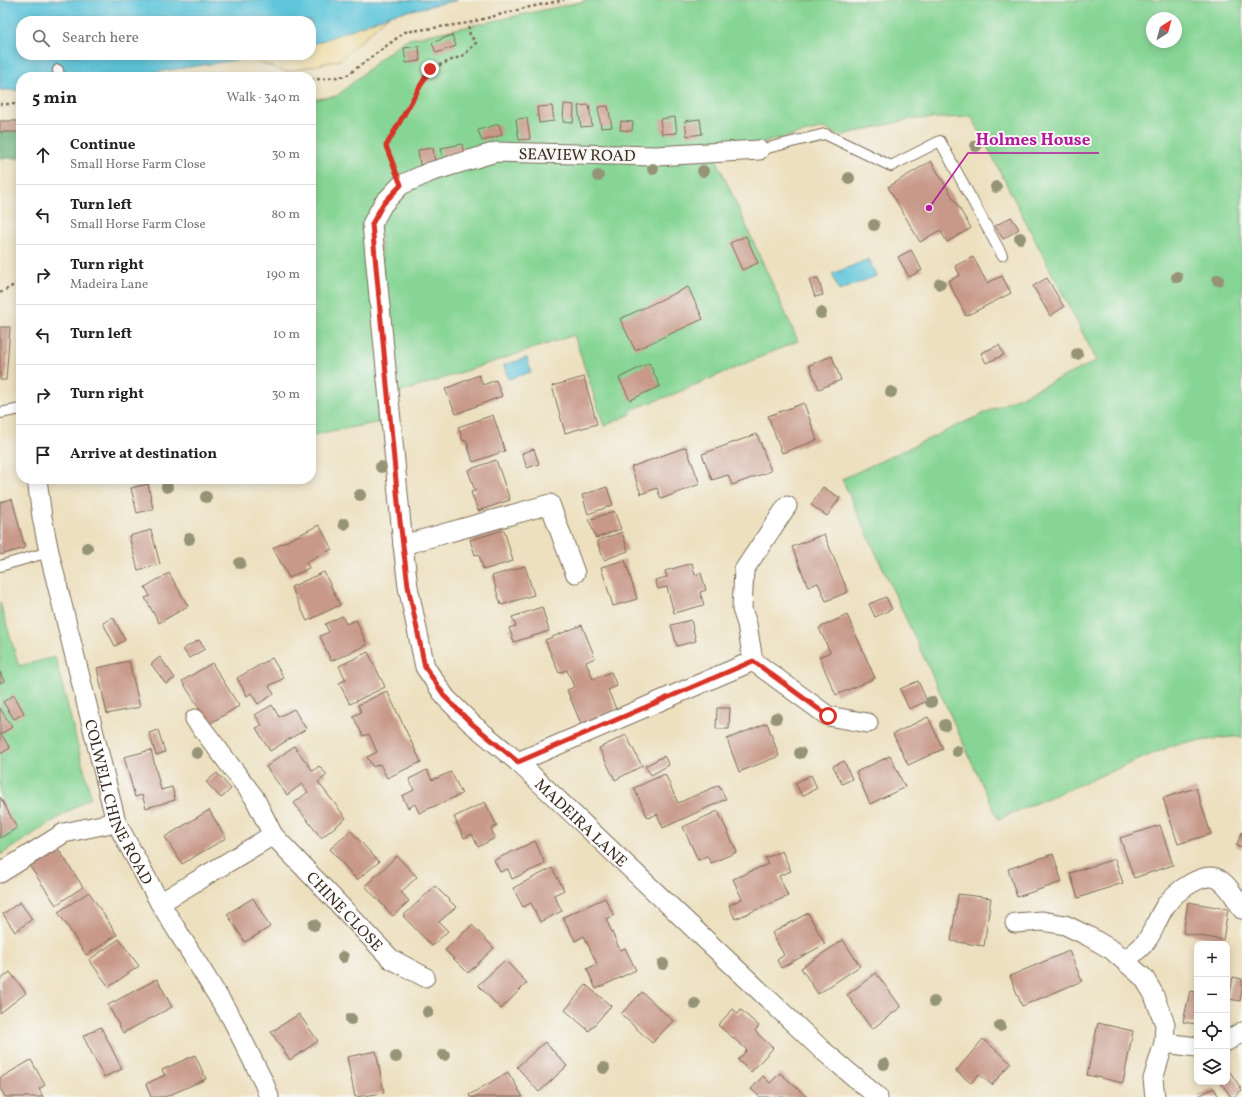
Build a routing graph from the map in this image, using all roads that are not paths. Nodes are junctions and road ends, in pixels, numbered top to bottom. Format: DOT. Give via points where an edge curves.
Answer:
graph roads {
  1 [pos="759,150"];
  2 [pos="401,185"];
  3 [pos="1002,255"];
  4 [pos="16,409"];
  5 [pos="0,413"];
  6 [pos="39,484"];
  7 [pos="787,506"];
  8 [pos="403,545"];
  9 [pos="49,552"];
  10 [pos="0,566"];
  11 [pos="575,573"];
  12 [pos="753,661"];
  13 [pos="195,719"];
  14 [pos="868,723"];
  15 [pos="518,762"];
  16 [pos="116,822"];
  17 [pos="273,835"];
  18 [pos="0,873"];
  19 [pos="160,903"];
  20 [pos="1242,909"];
  21 [pos="1015,923"];
  22 [pos="1125,961"];
  23 [pos="425,977"];
  24 [pos="1242,1032"];
  25 [pos="1230,1039"];
  26 [pos="1164,1043"];
  27 [pos="1194,1047"];
  28 [pos="269,1097"];
  29 [pos="878,1097"];
  30 [pos="1155,1097"];
  1 -- 2 [label="street, SEAVIEW ROAD" via="656,156 496,152 430,172"];
  1 -- 3 [label="lane" via="825,134 891,166 940,141"];
  2 -- 8 [label="street, MADEIRA LANE" via="383,204 372,224"];
  4 -- 5 [label="lane"];
  6 -- 9 [label="street, COLWELL CHINE ROAD"];
  7 -- 12 [label="street" via="744,570 742,609"];
  8 -- 11 [label="street" via="550,504"];
  8 -- 15 [label="street, MADEIRA LANE" via="408,586 425,667 446,698 471,723"];
  9 -- 10 [label="lane"];
  9 -- 16 [label="street, COLWELL CHINE ROAD"];
  12 -- 14 [label="street" via="828,716"];
  12 -- 15 [label="street"];
  13 -- 17 [label="street, CHINE CLOSE" via="254,797"];
  15 -- 29 [label="street, MADEIRA LANE" via="821,1049"];
  16 -- 18 [label="street" via="64,833"];
  16 -- 19 [label="street, COLWELL CHINE ROAD"];
  17 -- 19 [label="street"];
  17 -- 23 [label="street, CHINE CLOSE" via="391,959"];
  19 -- 28 [label="street, COLWELL CHINE ROAD" via="232,1019"];
  20 -- 22 [label="street" via="1219,879 1211,877 1198,880 1175,894 1159,916 1147,941"];
  21 -- 22 [label="street" via="1042,921 1065,925 1112,950"];
  22 -- 26 [label="street" via="1144,978 1153,993 1165,1024"];
  24 -- 25 [label="street"];
  26 -- 27 [label="street"];
  26 -- 30 [label="street" via="1153,1079"];
}
